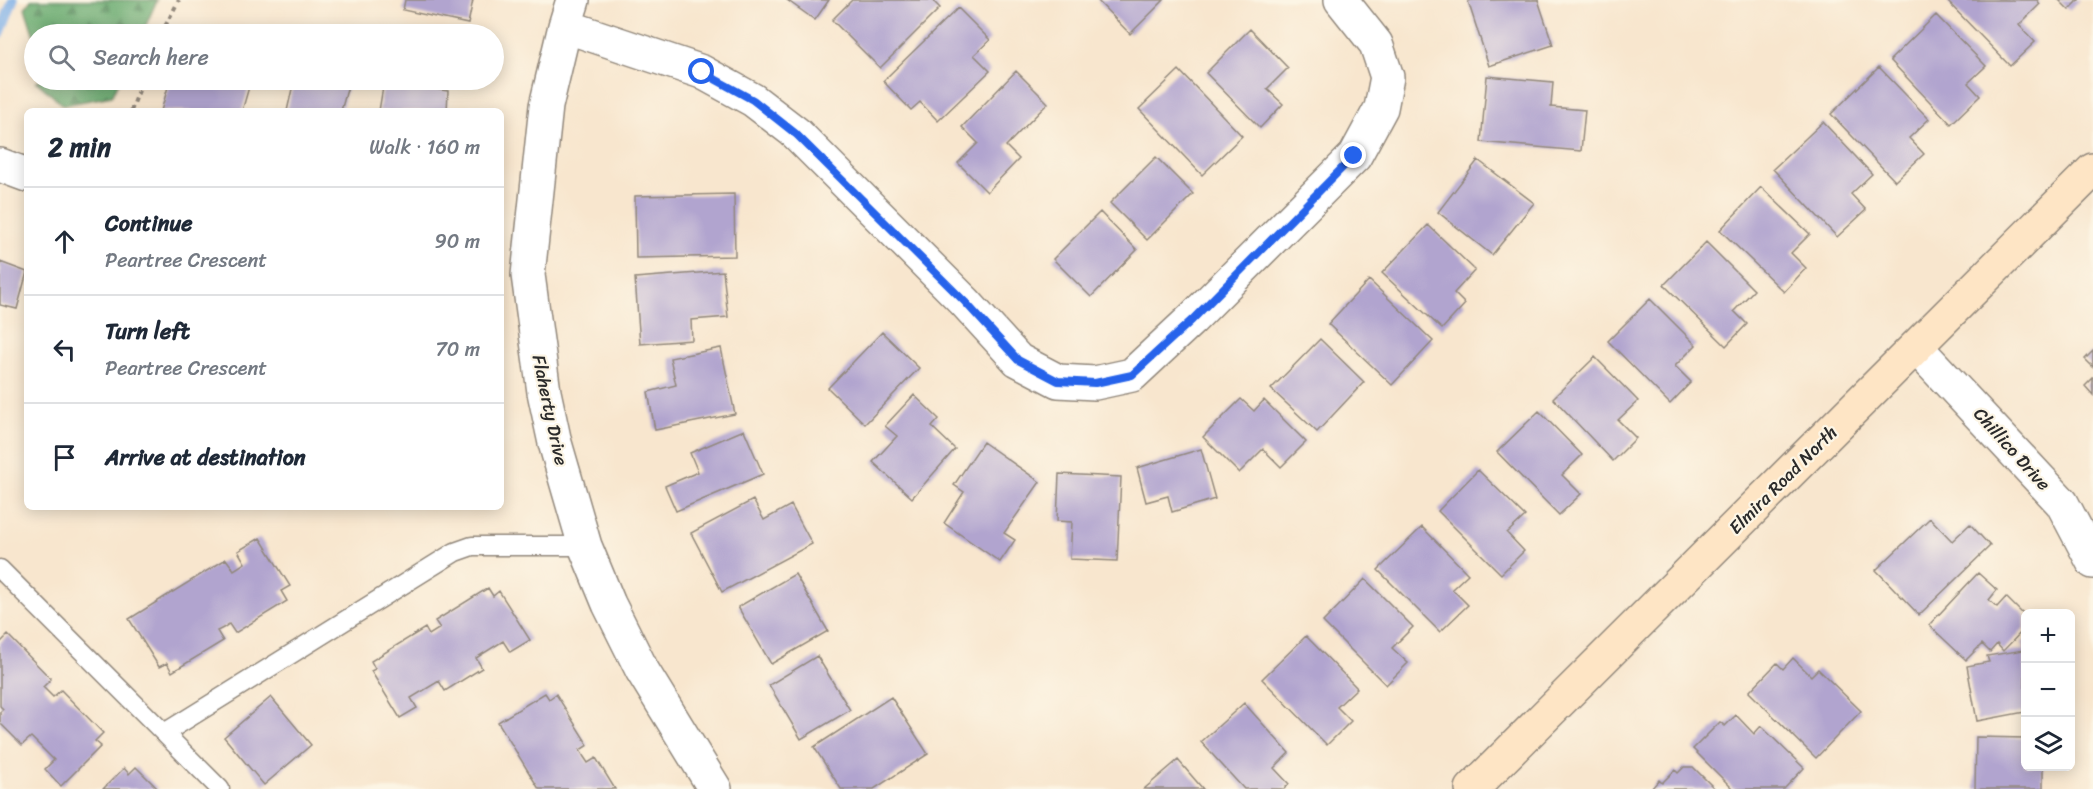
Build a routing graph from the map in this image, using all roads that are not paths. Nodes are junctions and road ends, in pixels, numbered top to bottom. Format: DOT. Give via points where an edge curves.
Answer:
graph roads {
  1 [pos="1341,0"];
  2 [pos="569,13"];
  3 [pos="0,165"];
  4 [pos="2093,170"];
  5 [pos="24,174"];
  6 [pos="514,276"];
  7 [pos="1916,347"];
  8 [pos="585,546"];
  9 [pos="2093,562"];
  10 [pos="0,569"];
  11 [pos="166,732"];
  12 [pos="220,789"];
  13 [pos="715,789"];
  14 [pos="1472,789"];
  1 -- 2 [label="street" via="1376,44 1387,76 1381,108 1354,156 1132,375 1095,383 1058,381 1018,360 796,134 753,100 702,72"];
  2 -- 6 [label="street, Flaherty Drive" via="546,106"];
  3 -- 5 [label="street"];
  4 -- 7 [label="main road, Elmira Road North"];
  6 -- 8 [label="street, Flaherty Drive" via="534,335 549,412"];
  7 -- 9 [label="street, Chillico Drive" via="2061,503"];
  7 -- 14 [label="main road, Elmira Road North"];
  8 -- 11 [label="lane" via="472,546 455,552"];
  8 -- 13 [label="street, Flaherty Drive" via="642,670"];
  10 -- 11 [label="lane"];
  11 -- 12 [label="lane"];
}
